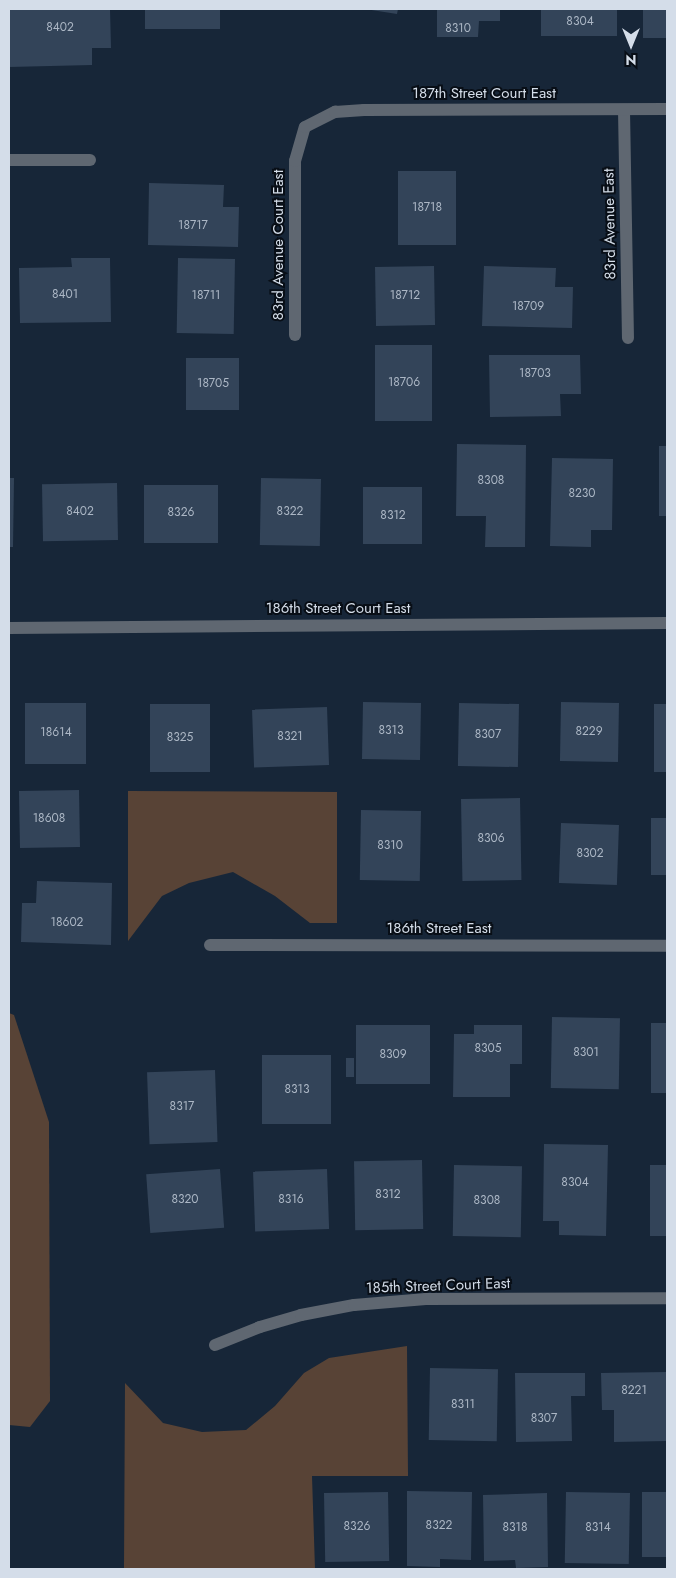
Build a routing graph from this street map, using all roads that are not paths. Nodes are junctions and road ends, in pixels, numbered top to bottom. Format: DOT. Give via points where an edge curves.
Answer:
graph roads {
  1 [pos="667,109"];
  2 [pos="624,110"];
  3 [pos="305,127"];
  4 [pos="9,160"];
  5 [pos="90,160"];
  6 [pos="295,335"];
  7 [pos="628,338"];
  8 [pos="667,624"];
  9 [pos="9,628"];
  10 [pos="210,945"];
  11 [pos="667,946"];
  12 [pos="667,1298"];
  13 [pos="215,1345"];
  1 -- 2 [label="street, 187th Street Court East"];
  2 -- 3 [label="street, 187th Street Court East" via="364,110 334,112"];
  2 -- 7 [label="street, 83rd Avenue East"];
  3 -- 6 [label="street, 83rd Avenue Court East" via="295,161"];
  4 -- 5 [label="street"];
  8 -- 9 [label="street, 186th Street Court East"];
  10 -- 11 [label="street, 186th Street East"];
  12 -- 13 [label="street, 185th Street Court East" via="426,1299 354,1306 260,1327"];
}
